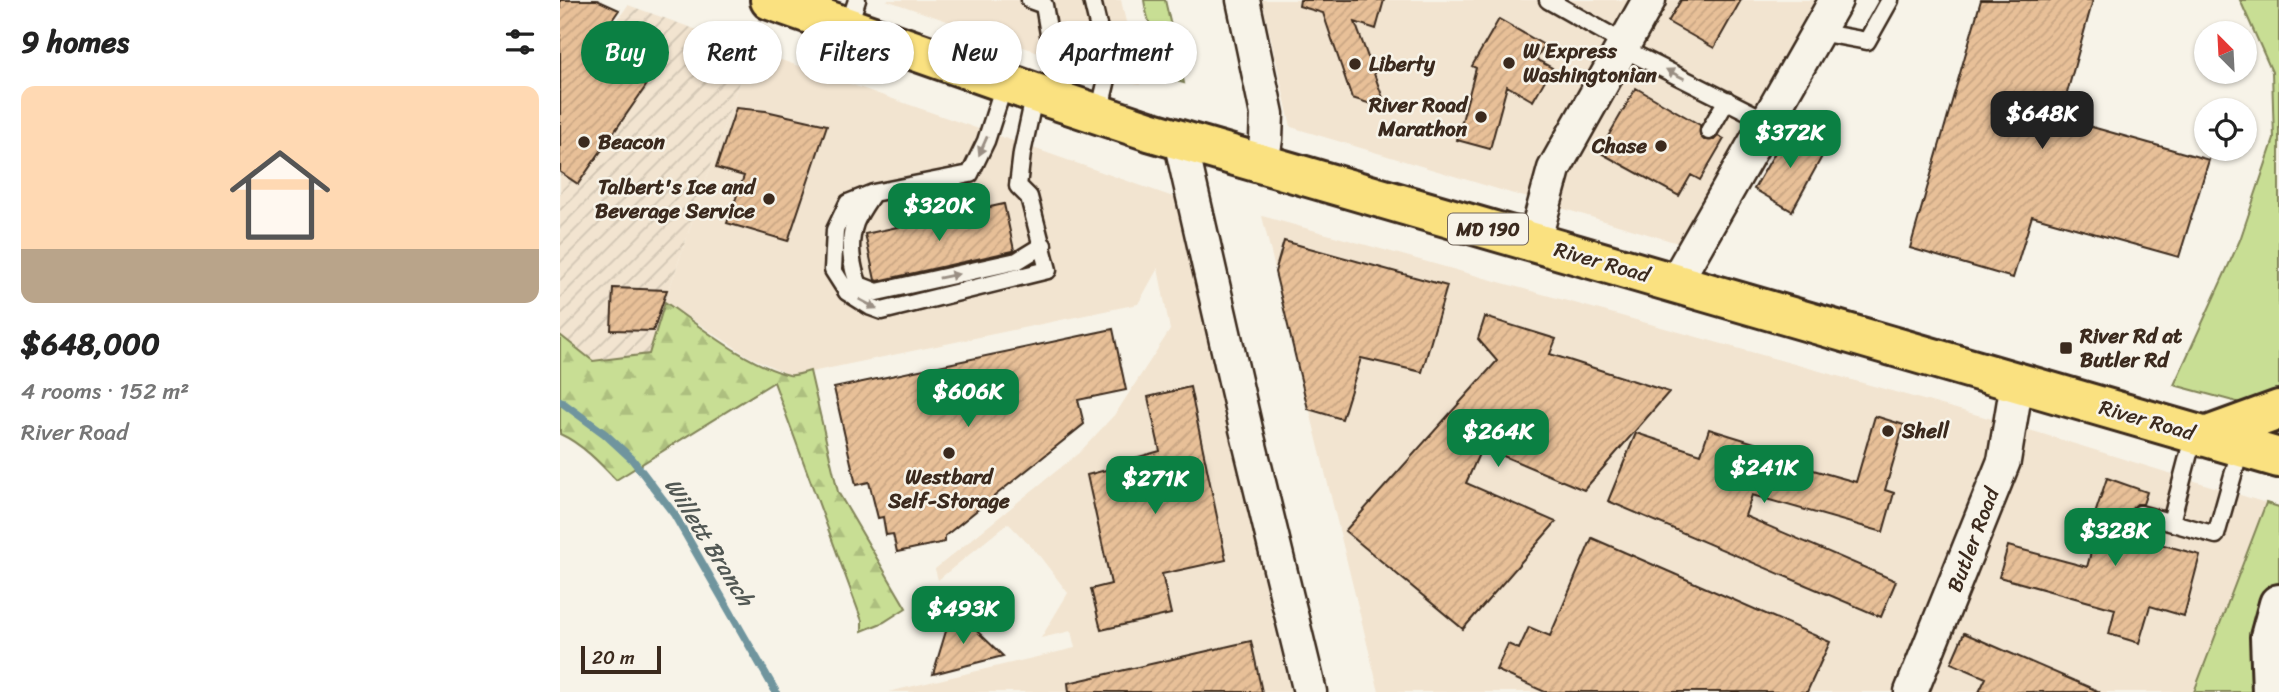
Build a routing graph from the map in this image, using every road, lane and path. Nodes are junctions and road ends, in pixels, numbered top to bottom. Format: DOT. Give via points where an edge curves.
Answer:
graph roads {
  1 [pos="770,0"];
  2 [pos="1092,0"];
  3 [pos="1243,0"];
  4 [pos="1548,0"];
  5 [pos="1649,0"];
  6 [pos="1836,0"];
  7 [pos="1890,0"];
  8 [pos="1039,2"];
  9 [pos="834,11"];
  10 [pos="1818,32"];
  11 [pos="1623,45"];
  12 [pos="1033,92"];
  13 [pos="1727,100"];
  14 [pos="1104,117"];
  15 [pos="1767,121"];
  16 [pos="1709,131"];
  17 [pos="1180,140"];
  18 [pos="1262,163"];
  19 [pos="873,193"];
  20 [pos="1534,242"];
  21 [pos="1043,245"];
  22 [pos="1675,283"];
  23 [pos="2017,382"];
  24 [pos="2279,410"];
  25 [pos="2213,439"];
  26 [pos="2279,458"];
  27 [pos="2140,514"];
  28 [pos="2171,523"];
  29 [pos="2279,604"];
  30 [pos="2279,686"];
  31 [pos="1310,692"];
  32 [pos="1911,692"];
  33 [pos="2273,692"];
  1 -- 9 [label="main road, River Road / MD 190"];
  2 -- 14 [label="lane" via="1109,71"];
  3 -- 18 [label="street" via="1267,114"];
  4 -- 11 [label="lane"];
  5 -- 11 [label="street"];
  6 -- 10 [label="street"];
  7 -- 10 [label="lane" via="1867,41"];
  8 -- 12 [label="lane"];
  9 -- 12 [label="main road, River Road / MD 190"];
  10 -- 15 [label="street"];
  13 -- 11 [label="lane, one-way"];
  11 -- 20 [label="street" via="1554,169"];
  12 -- 14 [label="main road, River Road / MD 190"];
  12 -- 19 [label="lane, one-way" via="986,141 970,174"];
  12 -- 21 [label="lane" via="1018,186 1029,197"];
  13 -- 15 [label="lane"];
  13 -- 16 [label="lane"];
  14 -- 17 [label="main road, River Road / MD 190"];
  15 -- 22 [label="street"];
  17 -- 18 [label="main road, River Road / MD 190"];
  17 -- 31 [label="street"];
  18 -- 20 [label="main road, River Road / MD 190"];
  19 -- 21 [label="lane, one-way" via="855,223 852,245 859,285 877,292 1017,261"];
  19 -- 21 [label="lane, one-way" via="848,203 835,230 833,270 847,292 882,311 1048,270"];
  20 -- 22 [label="main road, River Road / MD 190"];
  22 -- 23 [label="main road, River Road / MD 190"];
  23 -- 25 [label="main road, River Road / MD 190"];
  23 -- 32 [label="street, Butler Road" via="2004,461"];
  24 -- 25 [label="main road"];
  25 -- 26 [label="main road, River Road / MD 190"];
  25 -- 28 [label="lane"];
  25 -- 28 [label="lane" via="2216,535"];
  27 -- 28 [label="lane"];
  29 -- 33 [label="main road" via="2270,637"];
  30 -- 33 [label="main road"];
}
